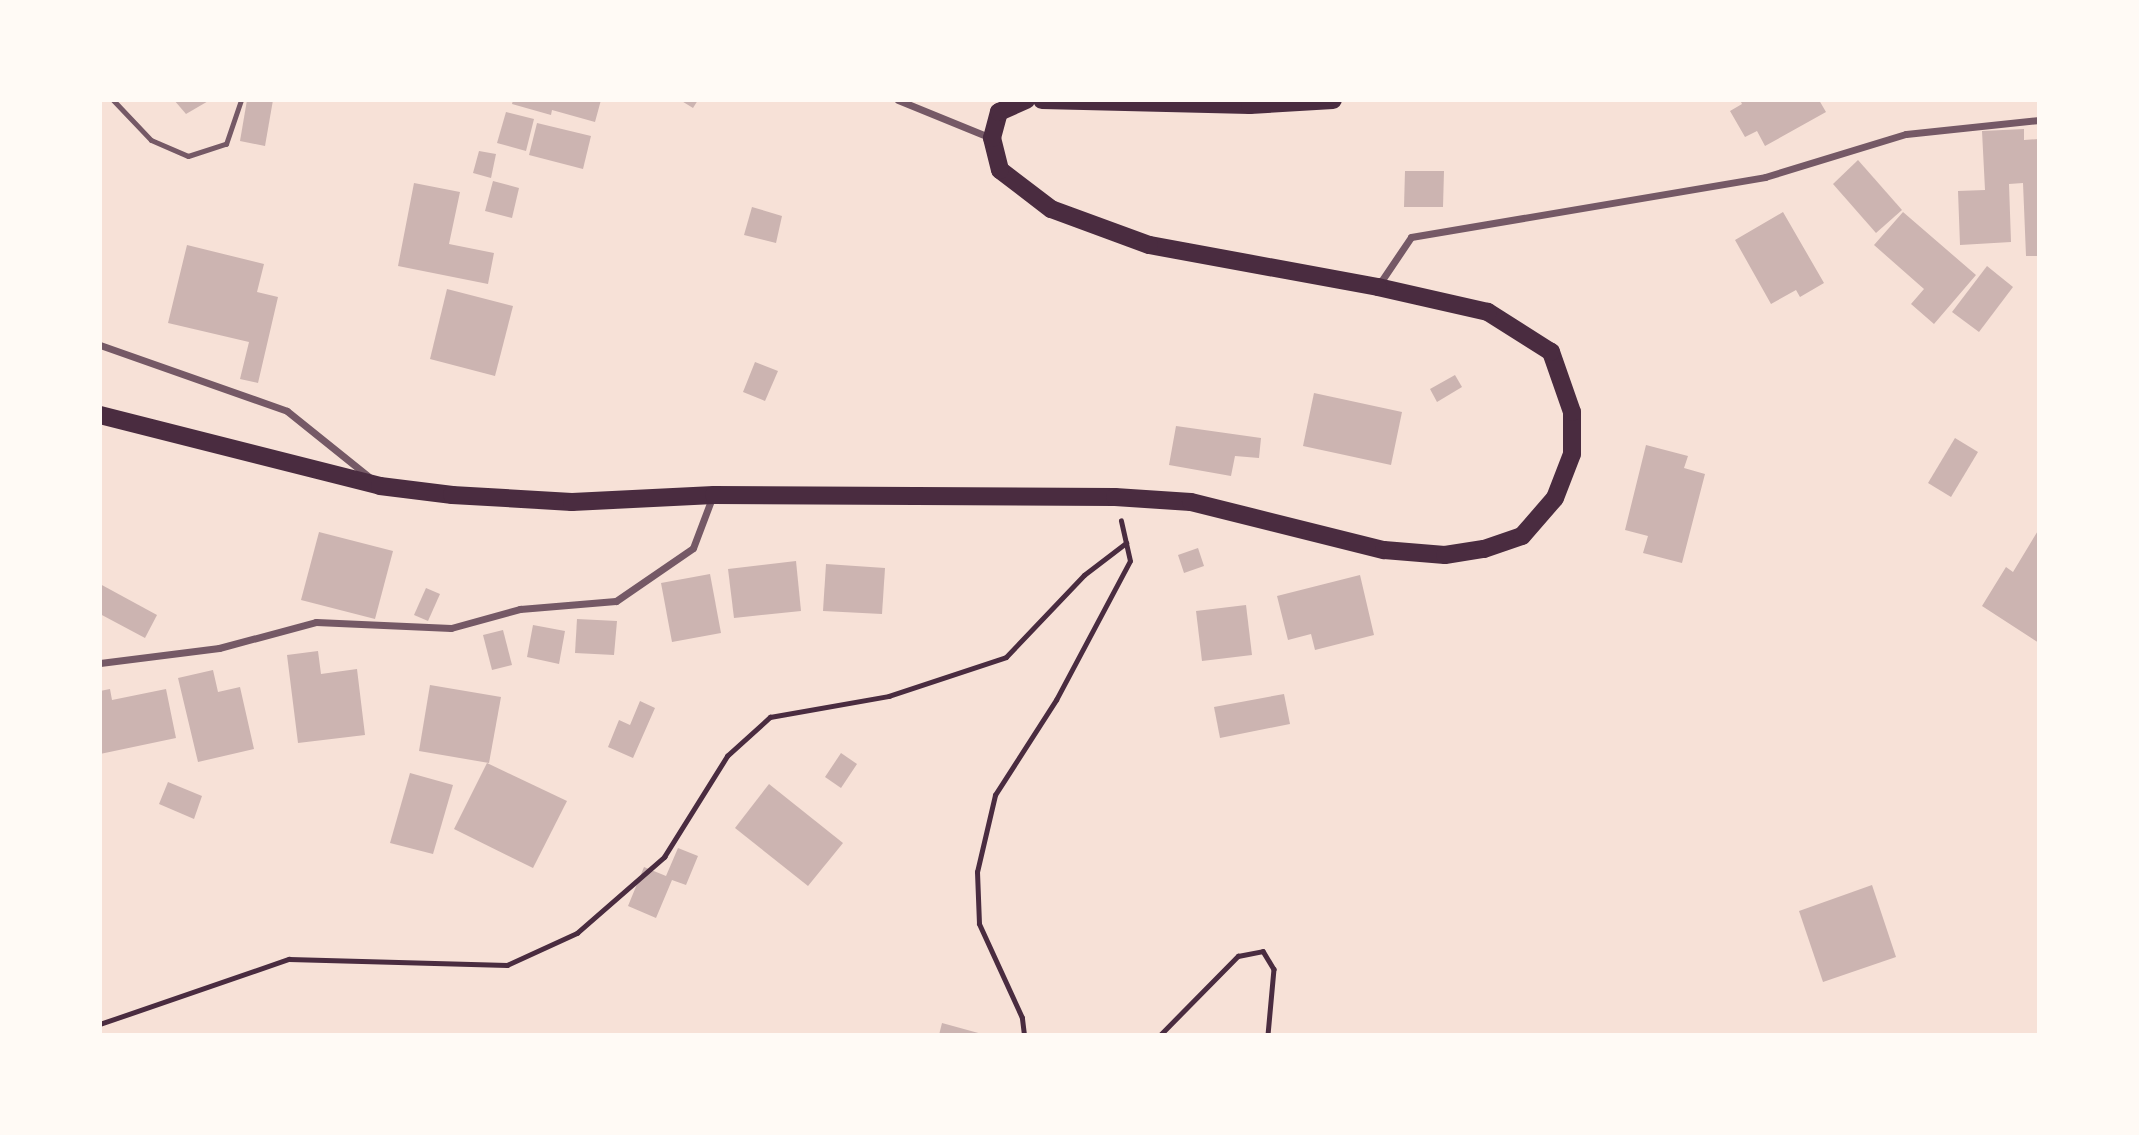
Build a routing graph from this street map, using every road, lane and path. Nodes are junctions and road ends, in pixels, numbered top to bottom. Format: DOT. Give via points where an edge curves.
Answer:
graph roads {
  1 [pos="113,100"];
  2 [pos="241,100"];
  3 [pos="898,100"];
  4 [pos="1026,100"];
  5 [pos="1042,100"];
  6 [pos="1333,100"];
  7 [pos="2039,120"];
  8 [pos="992,138"];
  9 [pos="1378,287"];
  10 [pos="100,345"];
  11 [pos="100,415"];
  12 [pos="380,486"];
  13 [pos="713,495"];
  14 [pos="1115,496"];
  15 [pos="1126,543"];
  16 [pos="100,663"];
  17 [pos="100,1024"];
  18 [pos="1024,1035"];
  19 [pos="1160,1035"];
  20 [pos="1268,1035"];
  1 -- 2 [label="lane" via="151,140 188,156 226,144"];
  3 -- 8 [label="street"];
  4 -- 8 [label="main road" via="999,112"];
  5 -- 6 [label="main road" via="1250,105"];
  7 -- 9 [label="street" via="1906,134 1765,177 1410,237"];
  8 -- 9 [label="main road" via="1000,170 1051,209 1149,245"];
  9 -- 14 [label="main road" via="1488,312 1550,352 1572,412 1572,454 1555,498 1522,536 1484,550 1445,555 1384,551 1191,502"];
  10 -- 12 [label="street" via="287,411"];
  11 -- 12 [label="main road"];
  12 -- 13 [label="main road" via="572,502"];
  13 -- 14 [label="main road"];
  13 -- 16 [label="street" via="693,548 616,601 520,610 451,628 316,622 219,648"];
  14 -- 15 [label="path"];
  15 -- 17 [label="path" via="1084,575 1006,657 889,696 770,717 727,756 664,857 577,933 507,965 289,959"];
  15 -- 18 [label="path" via="1130,561 1056,700 995,795 978,872 979,924 1022,1018"];
  19 -- 20 [label="path" via="1238,956 1263,951 1274,969"];
}
